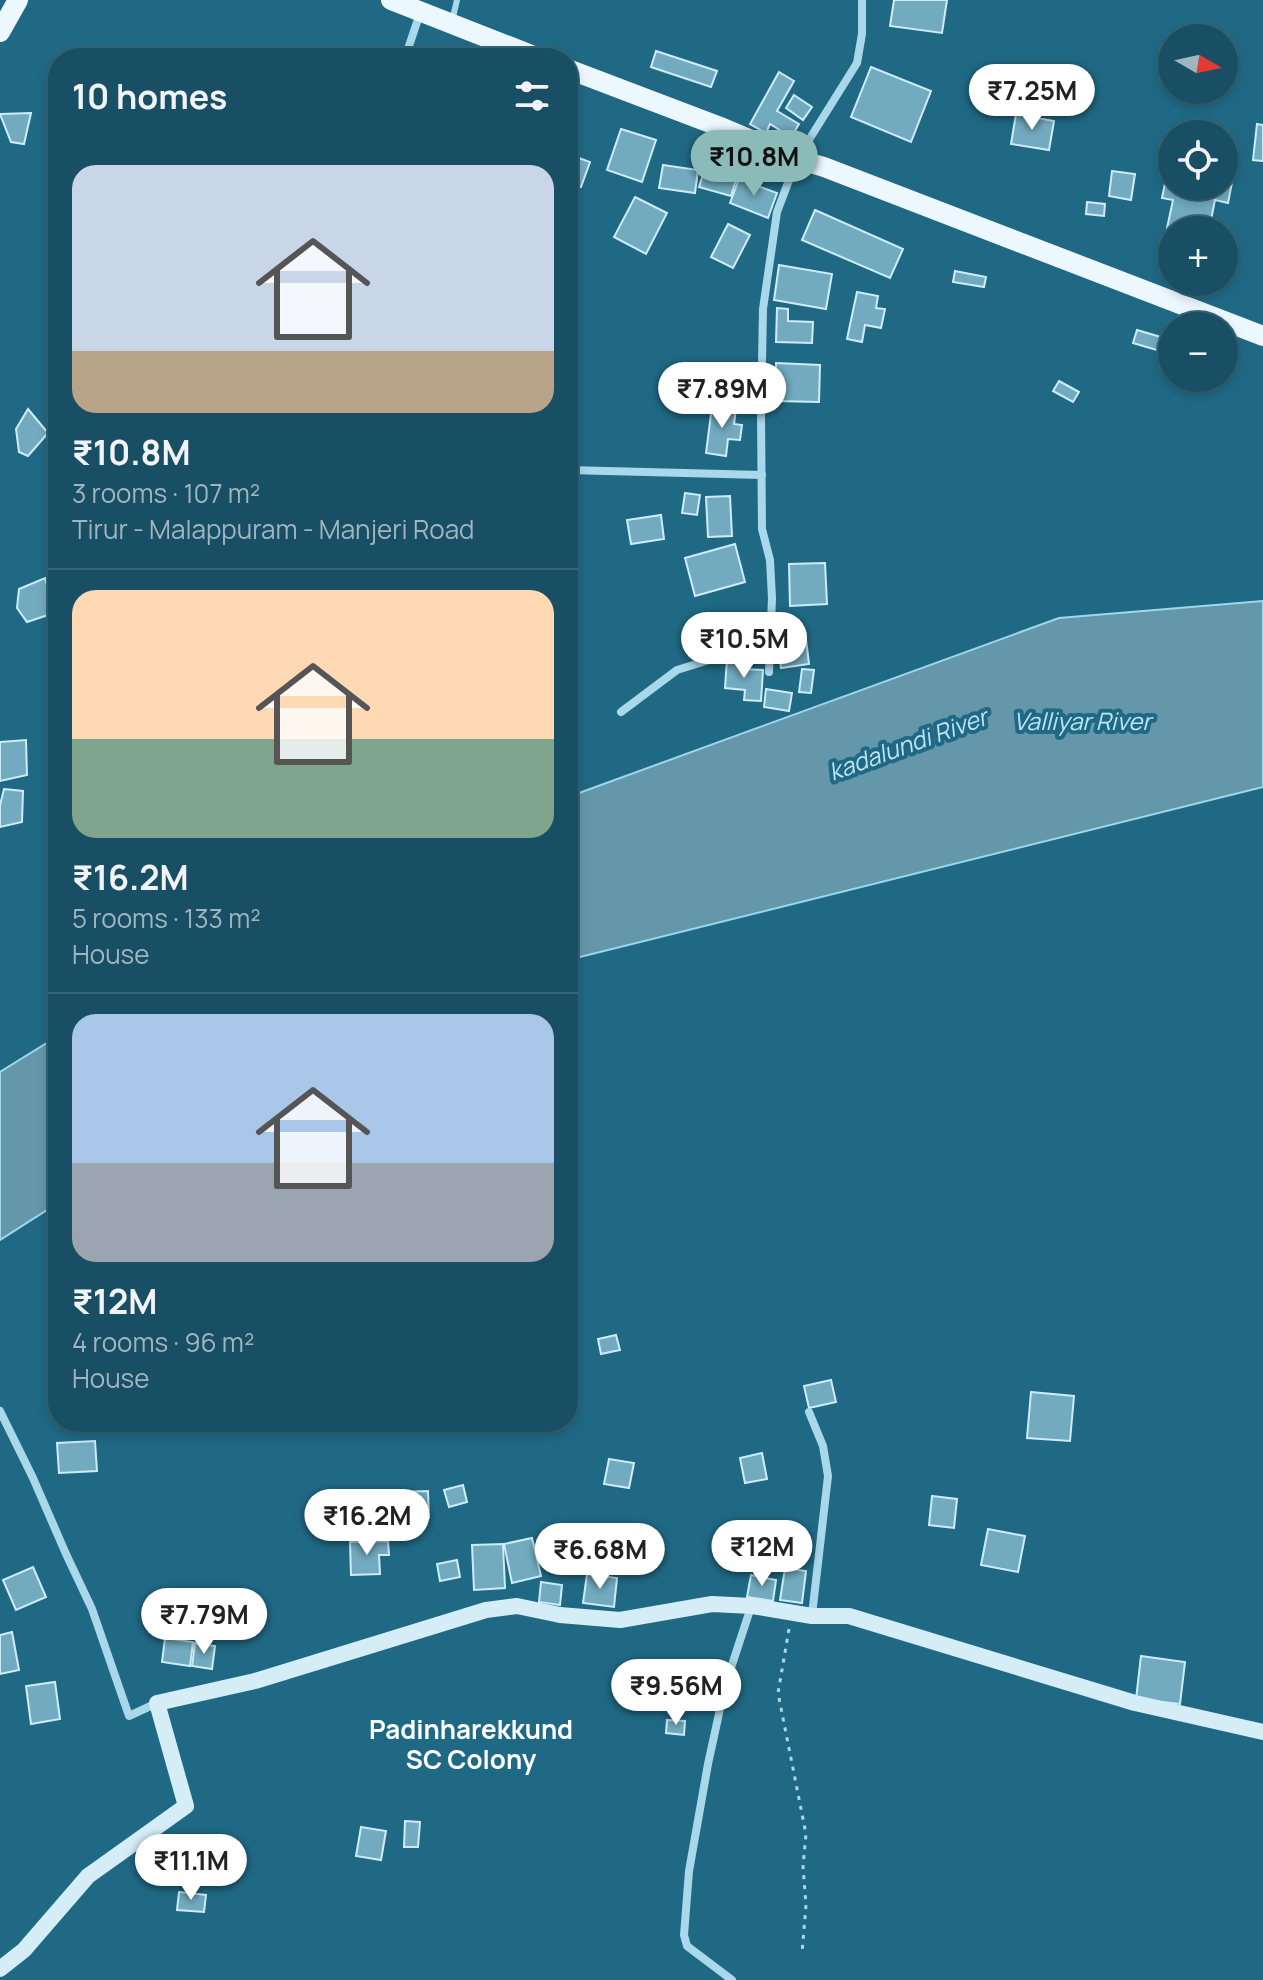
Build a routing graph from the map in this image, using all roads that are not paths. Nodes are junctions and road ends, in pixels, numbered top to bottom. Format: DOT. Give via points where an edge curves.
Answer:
graph roads {
  1 [pos="18,0"];
  2 [pos="391,0"];
  3 [pos="457,0"];
  4 [pos="862,0"];
  5 [pos="420,12"];
  6 [pos="451,24"];
  7 [pos="0,32"];
  8 [pos="408,48"];
  9 [pos="513,48"];
  10 [pos="578,73"];
  11 [pos="797,159"];
  12 [pos="1263,336"];
  13 [pos="578,470"];
  14 [pos="762,475"];
  15 [pos="770,641"];
  16 [pos="769,672"];
  17 [pos="621,712"];
  18 [pos="0,1411"];
  19 [pos="809,1412"];
  20 [pos="752,1606"];
  21 [pos="812,1616"];
  22 [pos="157,1703"];
  23 [pos="1263,1732"];
  24 [pos="0,1969"];
  25 [pos="732,1980"];
  1 -- 7 [label="main road"];
  2 -- 5 [label="main road"];
  3 -- 6 [label="lane"];
  4 -- 11 [label="street" via="857,63"];
  5 -- 6 [label="main road"];
  5 -- 8 [label="street"];
  6 -- 9 [label="main road"];
  10 -- 11 [label="main road"];
  11 -- 12 [label="main road"];
  11 -- 14 [label="street" via="777,212 763,309"];
  13 -- 14 [label="street"];
  14 -- 15 [label="street" via="762,529 772,598"];
  15 -- 16 [label="street"];
  15 -- 17 [label="street" via="677,670"];
  18 -- 22 [label="street" via="92,1609 129,1716"];
  19 -- 21 [label="street" via="828,1476"];
  20 -- 21 [label="main road"];
  20 -- 22 [label="main road" via="712,1604 620,1620 517,1606 486,1610 255,1681"];
  20 -- 25 [label="street" via="725,1686 708,1764 684,1935 687,1946"];
  21 -- 23 [label="main road" via="849,1616 1135,1703"];
  22 -- 24 [label="main road" via="186,1806 88,1876 24,1950"];
}
